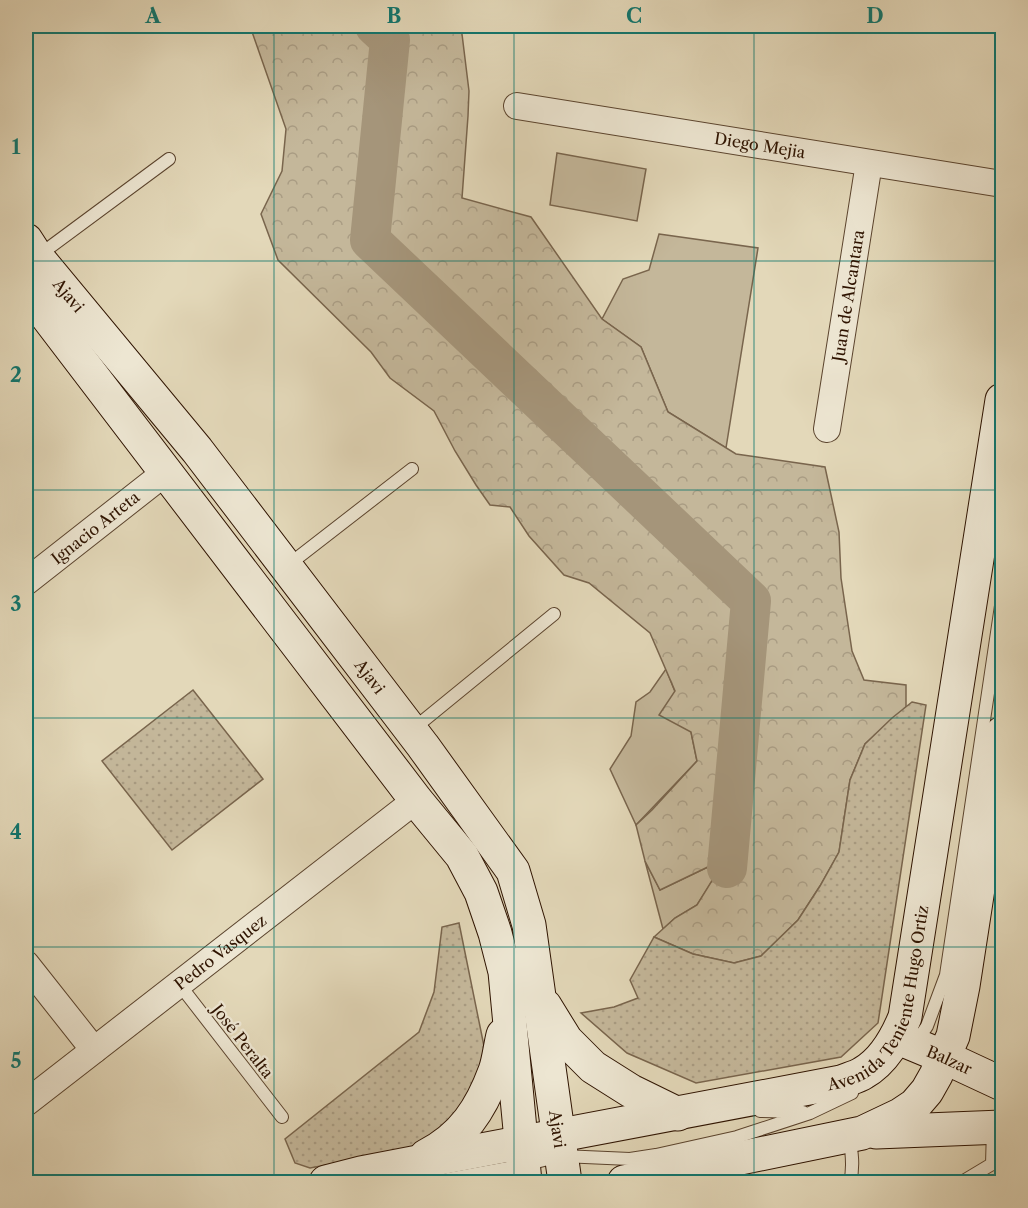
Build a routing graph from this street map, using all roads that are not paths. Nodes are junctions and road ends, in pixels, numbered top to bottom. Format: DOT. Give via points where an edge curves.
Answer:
graph roads {
  1 [pos="517,106"];
  2 [pos="170,159"];
  3 [pos="869,163"];
  4 [pos="1002,184"];
  5 [pos="32,248"];
  6 [pos="26,289"];
  7 [pos="1002,400"];
  8 [pos="827,429"];
  9 [pos="412,470"];
  10 [pos="165,472"];
  11 [pos="286,566"];
  12 [pos="26,582"];
  13 [pos="1002,599"];
  14 [pos="554,614"];
  15 [pos="411,731"];
  16 [pos="1002,733"];
  17 [pos="416,801"];
  18 [pos="990,814"];
  19 [pos="1002,866"];
  20 [pos="26,964"];
  21 [pos="178,985"];
  22 [pos="539,996"];
  23 [pos="508,1010"];
  24 [pos="921,1038"];
  25 [pos="94,1050"];
  26 [pos="1002,1059"];
  27 [pos="1002,1084"];
  28 [pos="861,1088"];
  29 [pos="26,1103"];
  30 [pos="810,1113"];
  31 [pos="678,1114"];
  32 [pos="282,1117"];
  33 [pos="998,1127"];
  34 [pos="856,1134"];
  35 [pos="615,1136"];
  36 [pos="593,1144"];
  37 [pos="561,1158"];
  38 [pos="523,1164"];
  39 [pos="997,1164"];
  40 [pos="423,1173"];
  41 [pos="326,1182"];
  42 [pos="624,1182"];
  43 [pos="850,1182"];
  44 [pos="962,1182"];
  1 -- 3 [label="street, Diego Mejia"];
  2 -- 5 [label="lane"];
  3 -- 4 [label="street, Diego Mejia"];
  3 -- 8 [label="street, Juan de Alcantara"];
  5 -- 11 [label="main road, Ajavi"];
  6 -- 10 [label="main road, Ajavi"];
  7 -- 24 [label="main road, Avenida Teniente Hugo Ortiz"];
  9 -- 11 [label="lane"];
  10 -- 12 [label="street, Ignacio Arteta"];
  10 -- 17 [label="main road, Ajavi"];
  11 -- 15 [label="main road, Ajavi"];
  13 -- 24 [label="lane" via="946,975"];
  14 -- 15 [label="lane"];
  15 -- 22 [label="main road, Ajavi" via="513,871 529,925"];
  16 -- 18 [label="main road, Avenida Teniente Hugo Ortiz"];
  17 -- 21 [label="street, Pedro Vasquez"];
  17 -- 23 [label="main road, Ajavi" via="462,856 481,892 505,972"];
  18 -- 19 [label="main road"];
  18 -- 24 [label="main road, Avenida Teniente Hugo Ortiz" via="963,986"];
  20 -- 25 [label="street"];
  21 -- 25 [label="street, Pedro Vasquez"];
  21 -- 32 [label="lane, José Peralta"];
  22 -- 31 [label="main road" via="566,1040 593,1067 630,1091"];
  22 -- 37 [label="main road, Ajavi"];
  23 -- 38 [label="main road, Ajavi"];
  23 -- 40 [label="main road" via="495,1070 480,1105"];
  24 -- 26 [label="main road, Balzar"];
  24 -- 27 [label="main road, Balzar"];
  24 -- 31 [label="main road, Avenida Teniente Hugo Ortiz" via="884,1054 861,1075 841,1082"];
  24 -- 34 [label="main road, Avenida Teniente Hugo Ortiz" via="927,1090 900,1115"];
  25 -- 29 [label="street, Pedro Vasquez"];
  28 -- 30 [label="lane"];
  30 -- 35 [label="lane" via="757,1111 718,1115"];
  30 -- 37 [label="lane" via="737,1137 656,1155 630,1159"];
  31 -- 37 [label="main road, Avenida Teniente Hugo Ortiz"];
  33 -- 34 [label="main road"];
  33 -- 39 [label="lane"];
  34 -- 42 [label="main road, Avenida Teniente Hugo Ortiz"];
  34 -- 43 [label="lane"];
  36 -- 37 [label="lane"];
  37 -- 38 [label="main road, Avenida Teniente Hugo Ortiz"];
  38 -- 40 [label="main road, Avenida Teniente Hugo Ortiz"];
  39 -- 44 [label="lane"];
  40 -- 41 [label="main road, Avenida Teniente Hugo Ortiz" via="361,1173"];
}
